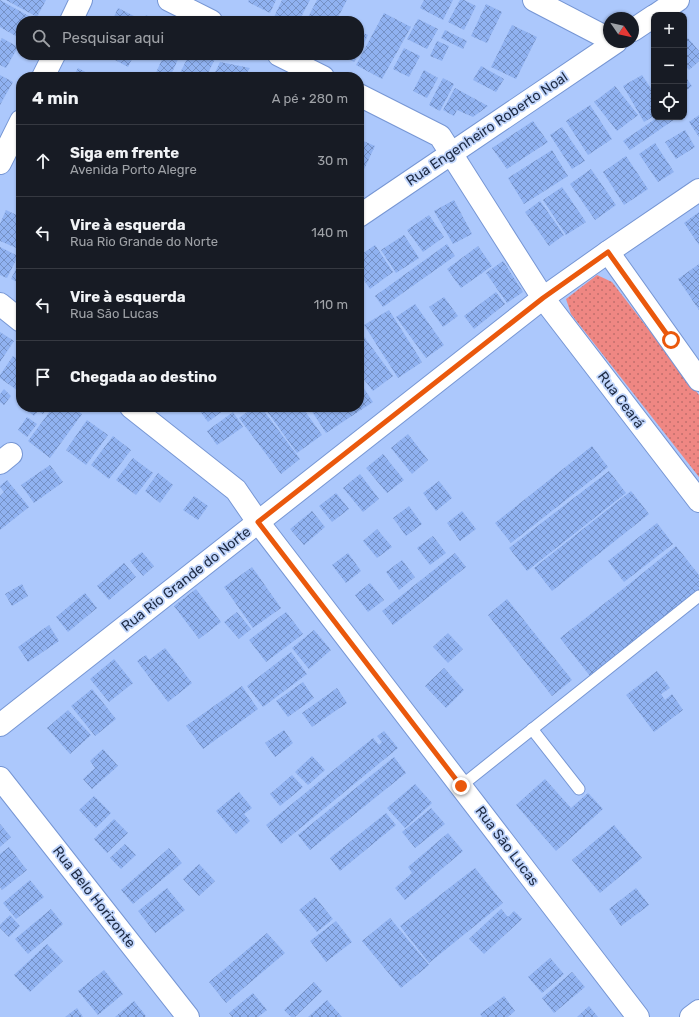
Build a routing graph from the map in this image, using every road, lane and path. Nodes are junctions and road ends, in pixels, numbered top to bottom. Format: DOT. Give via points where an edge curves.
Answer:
graph roads {
  1 [pos="81,0"];
  2 [pos="169,0"];
  3 [pos="534,0"];
  4 [pos="678,0"];
  5 [pos="661,12"];
  6 [pos="73,16"];
  7 [pos="201,16"];
  8 [pos="651,19"];
  9 [pos="639,26"];
  10 [pos="603,35"];
  11 [pos="607,48"];
  12 [pos="52,60"];
  13 [pos="289,60"];
  14 [pos="46,72"];
  15 [pos="313,72"];
  16 [pos="364,98"];
  17 [pos="16,131"];
  18 [pos="451,153"];
  19 [pos="0,163"];
  20 [pos="699,190"];
  21 [pos="364,213"];
  22 [pos="608,252"];
  23 [pos="543,298"];
  24 [pos="0,304"];
  25 [pos="16,317"];
  26 [pos="699,380"];
  27 [pos="137,412"];
  28 [pos="699,501"];
  29 [pos="258,522"];
  30 [pos="699,596"];
  31 [pos="0,725"];
  32 [pos="532,729"];
  33 [pos="0,778"];
  34 [pos="461,786"];
  35 [pos="579,789"];
  36 [pos="699,1011"];
  37 [pos="188,1017"];
  38 [pos="638,1017"];
  39 [pos="691,1017"];
  1 -- 6 [label="street"];
  2 -- 7 [label="street"];
  3 -- 10 [label="street"];
  4 -- 5 [label="street"];
  8 -- 9 [label="street"];
  11 -- 18 [label="street, Rua Engenheiro Roberto Noal"];
  12 -- 14 [label="street"];
  13 -- 15 [label="street"];
  16 -- 18 [label="street, Rua Ceará" via="440,136"];
  17 -- 19 [label="street"];
  18 -- 21 [label="street, Rua Engenheiro Roberto Noal"];
  18 -- 23 [label="street, Rua Ceará"];
  20 -- 22 [label="street, Rua Rio Grande do Norte"];
  22 -- 23 [label="street, Rua Rio Grande do Norte"];
  22 -- 26 [label="street"];
  23 -- 28 [label="street, Rua Ceará"];
  23 -- 29 [label="street, Rua Rio Grande do Norte"];
  24 -- 25 [label="street"];
  27 -- 29 [label="street, Rua São Lucas" via="236,490"];
  29 -- 31 [label="street, Rua Rio Grande do Norte"];
  29 -- 34 [label="street, Rua São Lucas"];
  30 -- 32 [label="lane"];
  32 -- 34 [label="lane"];
  32 -- 35 [label="lane"];
  33 -- 37 [label="street, Rua Belo Horizonte"];
  34 -- 38 [label="street, Rua São Lucas"];
  36 -- 39 [label="street"];
}
